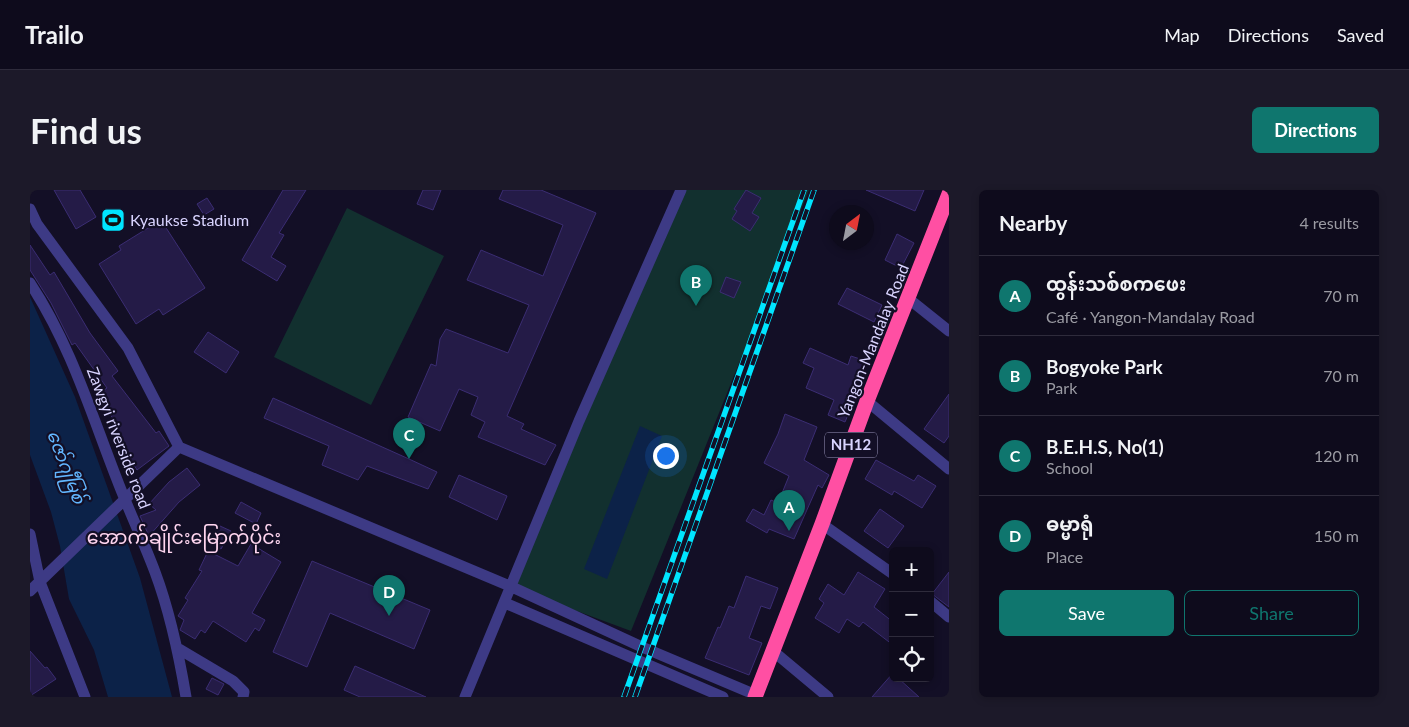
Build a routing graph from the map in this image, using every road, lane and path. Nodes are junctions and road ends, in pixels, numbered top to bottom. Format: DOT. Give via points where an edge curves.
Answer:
graph roads {
  1 [pos="681,190"];
  2 [pos="949,194"];
  3 [pos="30,209"];
  4 [pos="30,283"];
  5 [pos="909,299"];
  6 [pos="949,331"];
  7 [pos="867,401"];
  8 [pos="179,447"];
  9 [pos="949,469"];
  10 [pos="125,501"];
  11 [pos="822,524"];
  12 [pos="30,534"];
  13 [pos="889,571"];
  14 [pos="40,582"];
  15 [pos="512,587"];
  16 [pos="30,591"];
  17 [pos="505,603"];
  18 [pos="934,604"];
  19 [pos="949,617"];
  20 [pos="179,649"];
  21 [pos="773,652"];
  22 [pos="755,696"];
  23 [pos="85,697"];
  24 [pos="186,697"];
  25 [pos="243,697"];
  26 [pos="465,697"];
  27 [pos="722,697"];
  28 [pos="828,697"];
  1 -- 15 [label="street" via="579,421"];
  2 -- 5 [label="highway, Yangon-Mandalay Road / NH12"];
  3 -- 8 [label="street" via="37,224 128,348"];
  4 -- 10 [label="street, Zawgyi riverside road" via="52,316 73,362"];
  5 -- 6 [label="street"];
  5 -- 7 [label="highway, Yangon-Mandalay Road / NH12"];
  7 -- 9 [label="street"];
  7 -- 11 [label="highway, Yangon-Mandalay Road / NH12"];
  8 -- 10 [label="street"];
  8 -- 15 [label="street"];
  10 -- 14 [label="street"];
  10 -- 20 [label="street, Zawgyi riverside road" via="156,572"];
  11 -- 13 [label="street"];
  11 -- 21 [label="highway, Yangon-Mandalay Road / NH12"];
  12 -- 14 [label="street"];
  14 -- 16 [label="street"];
  14 -- 23 [label="street"];
  15 -- 17 [label="street"];
  15 -- 22 [label="street"];
  17 -- 26 [label="street"];
  17 -- 27 [label="street"];
  18 -- 19 [label="street"];
  20 -- 24 [label="street, Zawgyi riverside road"];
  20 -- 25 [label="street" via="233,681 244,692"];
  21 -- 22 [label="highway, Yangon-Mandalay Road / NH12"];
  21 -- 28 [label="street"];
}
